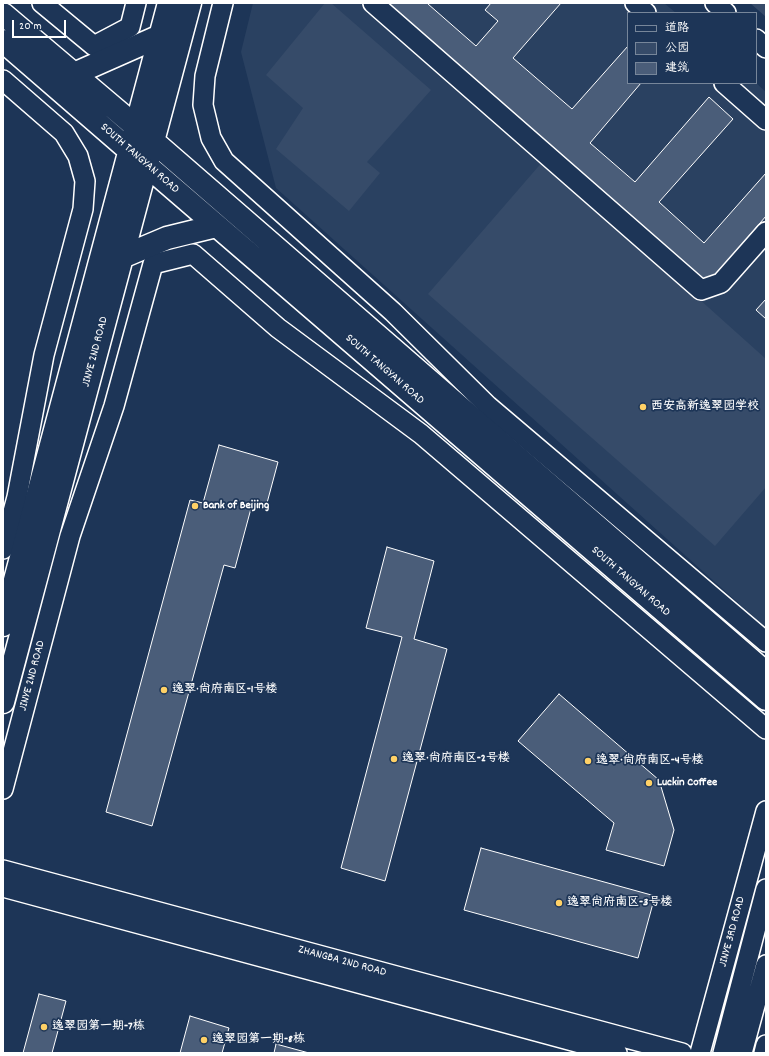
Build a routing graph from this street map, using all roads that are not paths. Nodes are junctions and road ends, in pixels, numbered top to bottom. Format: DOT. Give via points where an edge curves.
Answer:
graph roads {
  1 [pos="42,3"];
  2 [pos="136,3"];
  3 [pos="169,3"];
  4 [pos="190,3"];
  5 [pos="223,3"];
  6 [pos="373,3"];
  7 [pos="635,3"];
  8 [pos="714,3"];
  9 [pos="645,12"];
  10 [pos="725,12"];
  11 [pos="3,14"];
  12 [pos="160,36"];
  13 [pos="757,40"];
  14 [pos="3,41"];
  15 [pos="766,48"];
  16 [pos="74,74"];
  17 [pos="3,80"];
  18 [pos="725,84"];
  19 [pos="766,120"];
  20 [pos="136,127"];
  21 [pos="152,141"];
  22 [pos="130,151"];
  23 [pos="146,164"];
  24 [pos="216,226"];
  25 [pos="766,232"];
  26 [pos="122,257"];
  27 [pos="153,264"];
  28 [pos="3,549"];
  29 [pos="3,625"];
  30 [pos="766,642"];
  31 [pos="766,673"];
  32 [pos="766,699"];
  33 [pos="3,702"];
  34 [pos="766,729"];
  35 [pos="3,789"];
  36 [pos="766,811"];
  37 [pos="3,870"];
  38 [pos="3,887"];
  39 [pos="766,889"];
  40 [pos="748,956"];
  41 [pos="766,964"];
  42 [pos="766,1045"];
  43 [pos="618,1053"];
  44 [pos="682,1053"];
  45 [pos="700,1053"];
  46 [pos="722,1053"];
  47 [pos="742,1053"];
  48 [pos="764,1053"];
  1 -- 2 [label="street" via="94,46 130,27"];
  3 -- 12 [label="main road, JINYE 2ND ROAD"];
  4 -- 21 [label="main road, JINYE 2ND ROAD"];
  5 -- 30 [label="street" via="205,76 203,105 212,138 224,161 393,312 488,406"];
  6 -- 25 [label="street" via="701,290 721,283"];
  7 -- 9 [label="street"];
  8 -- 10 [label="street"];
  11 -- 16 [label="main road, SOUTH TANGYAN ROAD"];
  12 -- 16 [label="main road"];
  12 -- 20 [label="main road, JINYE 2ND ROAD"];
  13 -- 15 [label="street"];
  14 -- 22 [label="main road, SOUTH TANGYAN ROAD"];
  16 -- 20 [label="main road, SOUTH TANGYAN ROAD"];
  17 -- 28 [label="street" via="64,133 78,156 85,181 83,209 44,355 17,497"];
  18 -- 19 [label="street"];
  20 -- 21 [label="main road, SOUTH TANGYAN ROAD"];
  20 -- 22 [label="main road, JINYE 2ND ROAD"];
  21 -- 23 [label="main road, JINYE 2ND ROAD"];
  21 -- 31 [label="main road, SOUTH TANGYAN ROAD"];
  22 -- 23 [label="main road, SOUTH TANGYAN ROAD"];
  22 -- 29 [label="main road, JINYE 2ND ROAD"];
  23 -- 24 [label="main road, SOUTH TANGYAN ROAD"];
  23 -- 26 [label="main road, JINYE 2ND ROAD"];
  24 -- 26 [label="main road" via="167,238"];
  24 -- 32 [label="main road, SOUTH TANGYAN ROAD"];
  26 -- 33 [label="main road, JINYE 2ND ROAD"];
  27 -- 34 [label="street, SOUTH TANGYAN ROAD" via="193,254 278,328 421,434"];
  27 -- 35 [label="street, JINYE 2ND ROAD" via="114,406 70,536"];
  36 -- 45 [label="street, JINYE 3RD ROAD"];
  37 -- 44 [label="street, ZHANGBA 2ND ROAD"];
  38 -- 43 [label="street, ZHANGBA 2ND ROAD"];
  39 -- 40 [label="street"];
  40 -- 41 [label="street"];
  40 -- 46 [label="street"];
  41 -- 47 [label="street"];
  42 -- 48 [label="street"];
}
